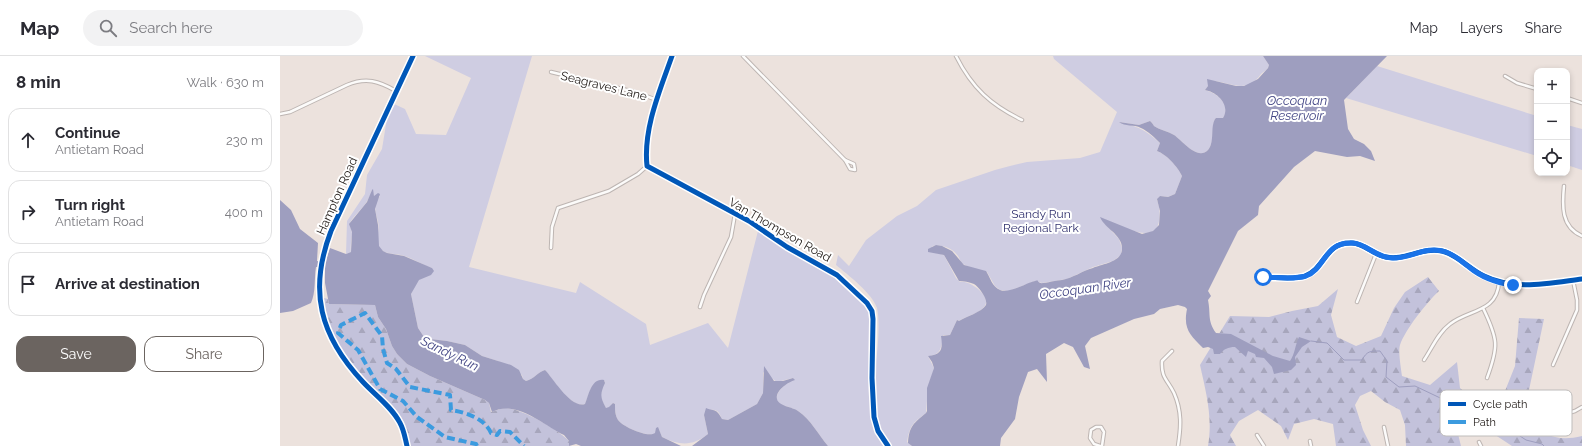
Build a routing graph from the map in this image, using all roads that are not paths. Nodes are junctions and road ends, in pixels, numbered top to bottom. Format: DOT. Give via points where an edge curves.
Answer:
graph roads {
  1 [pos="413,56"];
  2 [pos="672,56"];
  3 [pos="743,56"];
  4 [pos="956,56"];
  5 [pos="551,72"];
  6 [pos="1505,76"];
  7 [pos="1534,88"];
  8 [pos="396,91"];
  9 [pos="1570,99"];
  10 [pos="657,100"];
  11 [pos="1582,103"];
  12 [pos="280,114"];
  13 [pos="1022,120"];
  14 [pos="845,160"];
  15 [pos="647,166"];
  16 [pos="1564,186"];
  17 [pos="735,214"];
  18 [pos="1582,236"];
  19 [pos="551,248"];
  20 [pos="1376,254"];
  21 [pos="1263,277"];
  22 [pos="1582,279"];
  23 [pos="1573,280"];
  24 [pos="1499,282"];
  25 [pos="1357,302"];
  26 [pos="700,307"];
  27 [pos="1483,308"];
  28 [pos="1172,351"];
  29 [pos="1424,360"];
  30 [pos="1553,365"];
  31 [pos="1487,378"];
  32 [pos="1582,407"];
  33 [pos="1572,412"];
  34 [pos="1384,427"];
  35 [pos="1257,435"];
  36 [pos="1310,441"];
  37 [pos="1479,442"];
  38 [pos="408,446"];
  39 [pos="888,446"];
  40 [pos="1101,446"];
  41 [pos="1178,446"];
  42 [pos="1264,446"];
  43 [pos="1311,446"];
  44 [pos="1388,446"];
  45 [pos="1481,446"];
  1 -- 8 [label="street, Hampton Road"];
  2 -- 10 [label="street"];
  3 -- 14 [label="street"];
  4 -- 13 [label="street" via="982,94 998,107"];
  5 -- 10 [label="street, Seagraves Lane" via="635,92"];
  6 -- 7 [label="street"];
  8 -- 12 [label="street" via="376,81 356,82 290,112"];
  8 -- 38 [label="street, Hampton Road" via="331,231 322,261 321,302 333,342 348,365 398,418"];
  9 -- 11 [label="street"];
  10 -- 15 [label="street" via="647,141"];
  14 -- 14 [label="street" via="854,164 855,170 850,169"];
  15 -- 17 [label="street, Van Thompson Road"];
  15 -- 19 [label="street" via="609,191 558,208 552,227"];
  16 -- 18 [label="street" via="1565,219 1572,229"];
  17 -- 26 [label="street" via="731,237"];
  17 -- 39 [label="street, Van Thompson Road" via="837,275 869,305 873,320 874,417 878,431"];
  20 -- 21 [label="street" via="1359,244 1342,244 1329,251 1318,268 1306,276"];
  20 -- 24 [label="street" via="1396,258 1424,251 1443,251 1455,256 1483,276"];
  20 -- 25 [label="street"];
  22 -- 23 [label="street"];
  23 -- 24 [label="street" via="1521,285"];
  23 -- 30 [label="street" via="1577,310"];
  24 -- 27 [label="street" via="1497,295"];
  27 -- 29 [label="street" via="1448,325"];
  27 -- 31 [label="street" via="1496,343 1494,360"];
  28 -- 41 [label="street" via="1162,361 1161,372 1180,410"];
  32 -- 33 [label="street"];
  34 -- 44 [label="street"];
  35 -- 42 [label="street"];
  36 -- 43 [label="street"];
  37 -- 45 [label="street"];
  40 -- 40 [label="street" via="1094,444 1090,438 1091,430 1096,426 1101,427 1104,432"];
}
